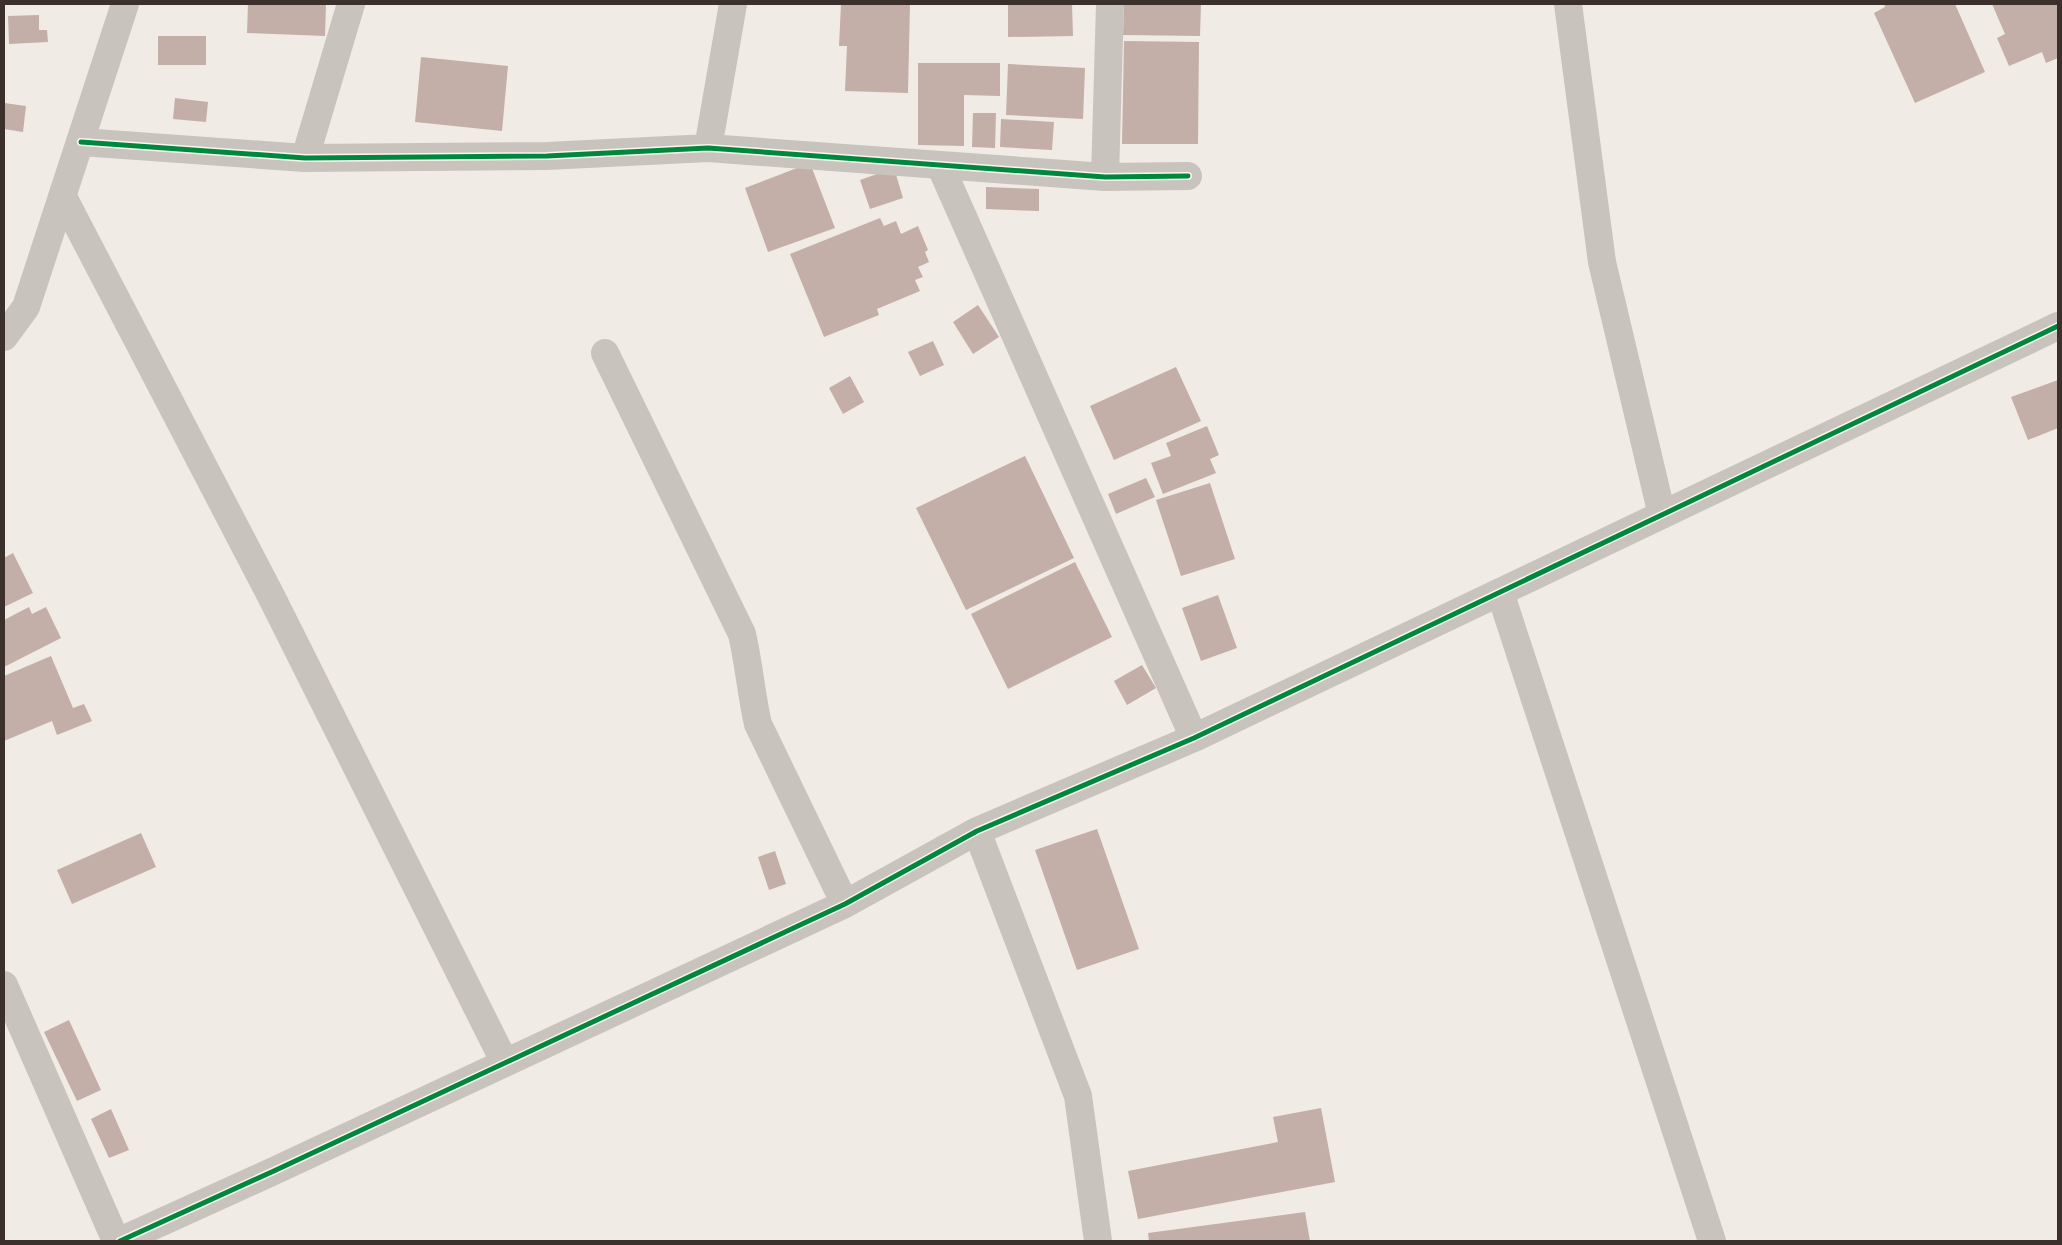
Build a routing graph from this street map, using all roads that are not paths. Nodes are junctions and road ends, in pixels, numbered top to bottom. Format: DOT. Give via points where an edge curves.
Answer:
graph roads {
  1 [pos="125,4"];
  2 [pos="351,4"];
  3 [pos="733,4"];
  4 [pos="1110,4"];
  5 [pos="1568,4"];
  6 [pos="81,142"];
  7 [pos="708,148"];
  8 [pos="305,158"];
  9 [pos="940,165"];
  10 [pos="1188,176"];
  11 [pos="1104,177"];
  12 [pos="63,197"];
  13 [pos="2058,326"];
  14 [pos="4,337"];
  15 [pos="605,353"];
  16 [pos="1662,515"];
  17 [pos="1500,592"];
  18 [pos="1194,738"];
  19 [pos="977,831"];
  20 [pos="845,904"];
  21 [pos="4,985"];
  22 [pos="505,1063"];
  23 [pos="116,1241"];
  24 [pos="120,1241"];
  25 [pos="1098,1241"];
  26 [pos="1712,1241"];
  1 -- 6 [label="street"];
  2 -- 8 [label="street"];
  3 -- 7 [label="street"];
  4 -- 11 [label="street"];
  5 -- 16 [label="street" via="1602,262"];
  6 -- 8 [label="street"];
  6 -- 12 [label="street"];
  7 -- 8 [label="street" via="547,156"];
  7 -- 9 [label="street"];
  9 -- 11 [label="street"];
  9 -- 18 [label="street"];
  10 -- 11 [label="street"];
  12 -- 14 [label="street" via="26,307"];
  12 -- 22 [label="street" via="270,594"];
  13 -- 16 [label="street"];
  15 -- 20 [label="street" via="742,634 758,724"];
  16 -- 17 [label="street"];
  17 -- 18 [label="street"];
  17 -- 26 [label="street"];
  18 -- 19 [label="street"];
  19 -- 20 [label="street"];
  19 -- 25 [label="street" via="1078,1096"];
  20 -- 22 [label="street"];
  21 -- 23 [label="street"];
  22 -- 24 [label="street"];
}
